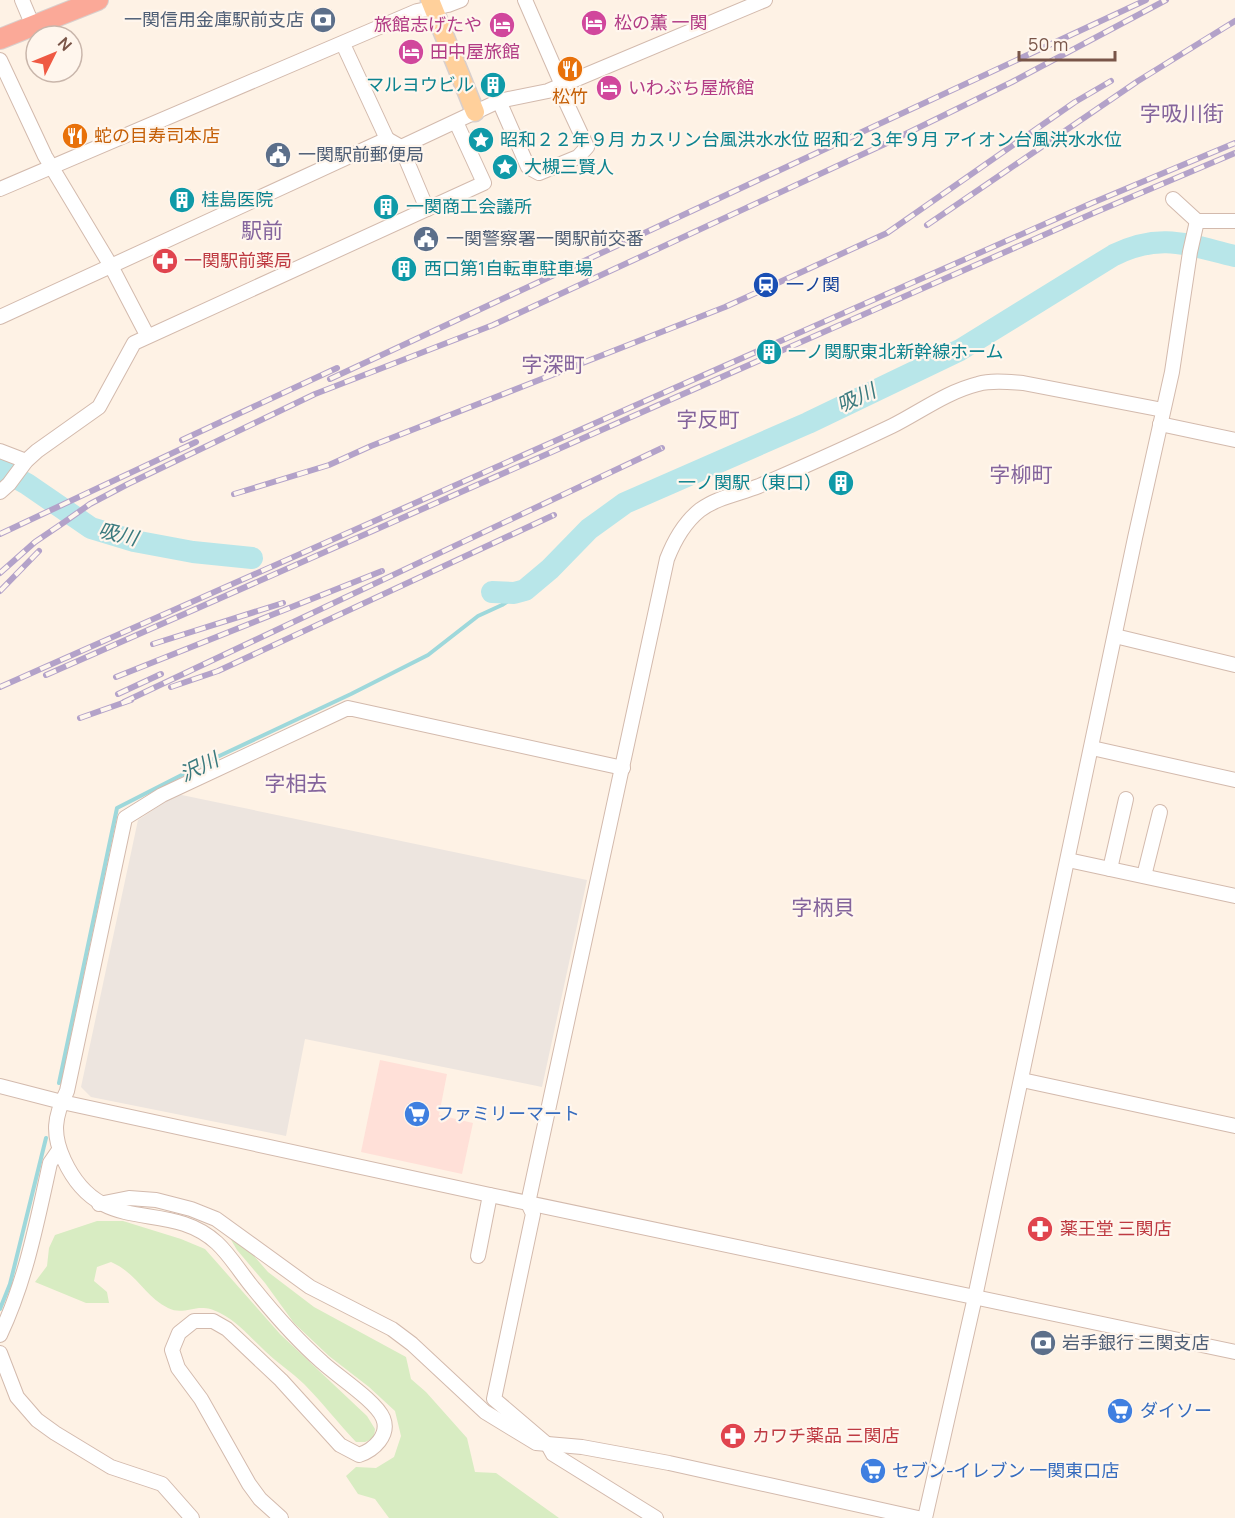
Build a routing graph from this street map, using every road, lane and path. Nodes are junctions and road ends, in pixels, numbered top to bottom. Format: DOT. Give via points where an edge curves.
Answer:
graph roads {
  1 [pos="22,0"];
  2 [pos="98,0"];
  3 [pos="461,0"];
  4 [pos="525,0"];
  5 [pos="765,0"];
  6 [pos="431,4"];
  7 [pos="732,6"];
  8 [pos="32,24"];
  9 [pos="38,24"];
  10 [pos="24,30"];
  11 [pos="0,39"];
  12 [pos="343,44"];
  13 [pos="0,60"];
  14 [pos="561,86"];
  15 [pos="499,100"];
  16 [pos="475,112"];
  17 [pos="456,122"];
  18 [pos="387,139"];
  19 [pos="400,147"];
  20 [pos="51,168"];
  21 [pos="0,189"];
  22 [pos="1173,199"];
  23 [pos="427,209"];
  24 [pos="1235,220"];
  25 [pos="1196,226"];
  26 [pos="111,266"];
  27 [pos="0,317"];
  28 [pos="147,335"];
  29 [pos="1163,410"];
  30 [pos="1160,424"];
  31 [pos="1235,440"];
  32 [pos="0,451"];
  33 [pos="23,464"];
  34 [pos="5,488"];
  35 [pos="1115,636"];
  36 [pos="1235,665"];
  37 [pos="1092,748"];
  38 [pos="623,768"];
  39 [pos="1235,780"];
  40 [pos="1126,799"];
  41 [pos="1160,812"];
  42 [pos="1068,860"];
  43 [pos="1110,869"];
  44 [pos="1144,876"];
  45 [pos="1235,896"];
  46 [pos="1022,1080"];
  47 [pos="0,1086"];
  48 [pos="62,1102"];
  49 [pos="1235,1126"];
  50 [pos="59,1150"];
  51 [pos="490,1195"];
  52 [pos="528,1203"];
  53 [pos="99,1204"];
  54 [pos="478,1256"];
  55 [pos="975,1297"];
  56 [pos="0,1335"];
  57 [pos="1235,1352"];
  58 [pos="0,1353"];
  59 [pos="548,1445"];
  60 [pos="192,1518"];
  61 [pos="281,1518"];
  62 [pos="656,1518"];
  63 [pos="918,1518"];
  64 [pos="925,1518"];
  1 -- 8 [label="street"];
  2 -- 9 [label="highway"];
  3 -- 6 [label="street" via="448,5"];
  4 -- 14 [label="street"];
  5 -- 7 [label="street"];
  6 -- 12 [label="street"];
  6 -- 16 [label="main road"];
  7 -- 14 [label="street"];
  10 -- 11 [label="highway"];
  12 -- 18 [label="street"];
  12 -- 20 [label="street"];
  13 -- 20 [label="street"];
  14 -- 15 [label="street"];
  14 -- 15 [label="street" via="586,147 578,157 539,174 528,167"];
  15 -- 16 [label="street"];
  16 -- 17 [label="street"];
  17 -- 19 [label="street"];
  17 -- 23 [label="street" via="484,183"];
  18 -- 19 [label="street"];
  18 -- 26 [label="street"];
  19 -- 23 [label="street"];
  20 -- 21 [label="street"];
  20 -- 26 [label="street"];
  22 -- 25 [label="street"];
  23 -- 28 [label="street"];
  24 -- 25 [label="street"];
  25 -- 29 [label="street"];
  26 -- 27 [label="street"];
  26 -- 28 [label="street"];
  28 -- 33 [label="street" via="134,343 99,407"];
  29 -- 30 [label="street"];
  29 -- 38 [label="street" via="1023,382 979,384 953,392 893,426 757,486 720,498 699,511 681,531 667,559"];
  30 -- 31 [label="street"];
  30 -- 35 [label="street"];
  32 -- 33 [label="street"];
  33 -- 34 [label="street"];
  35 -- 36 [label="street"];
  35 -- 37 [label="street"];
  37 -- 39 [label="street"];
  37 -- 42 [label="street"];
  38 -- 48 [label="street" via="348,708 162,795 125,818"];
  38 -- 52 [label="street"];
  40 -- 43 [label="street"];
  41 -- 44 [label="street"];
  42 -- 43 [label="street"];
  42 -- 46 [label="street"];
  43 -- 44 [label="street"];
  44 -- 45 [label="street"];
  46 -- 49 [label="street"];
  46 -- 55 [label="street"];
  47 -- 48 [label="street"];
  48 -- 50 [label="street" via="55,1123"];
  48 -- 51 [label="street"];
  50 -- 53 [label="street" via="68,1169"];
  50 -- 56 [label="street" via="50,1163 24,1276"];
  51 -- 52 [label="street"];
  51 -- 54 [label="street"];
  52 -- 55 [label="street"];
  52 -- 59 [label="street" via="533,1214 494,1399"];
  53 -- 59 [label="street" via="129,1198 156,1200 216,1219 310,1287 392,1329 485,1412 536,1443"];
  53 -- 61 [label="street" via="195,1227 218,1244 295,1337 383,1417 380,1441 371,1451 359,1455 340,1445 281,1380 227,1329 213,1321 194,1320 179,1333 172,1350 178,1368 201,1399 249,1484"];
  55 -- 57 [label="street"];
  55 -- 64 [label="street"];
  58 -- 60 [label="street" via="17,1397 37,1420 111,1467 162,1484"];
  59 -- 62 [label="street" via="553,1454"];
  59 -- 63 [label="street" via="582,1447 669,1463"];
}
